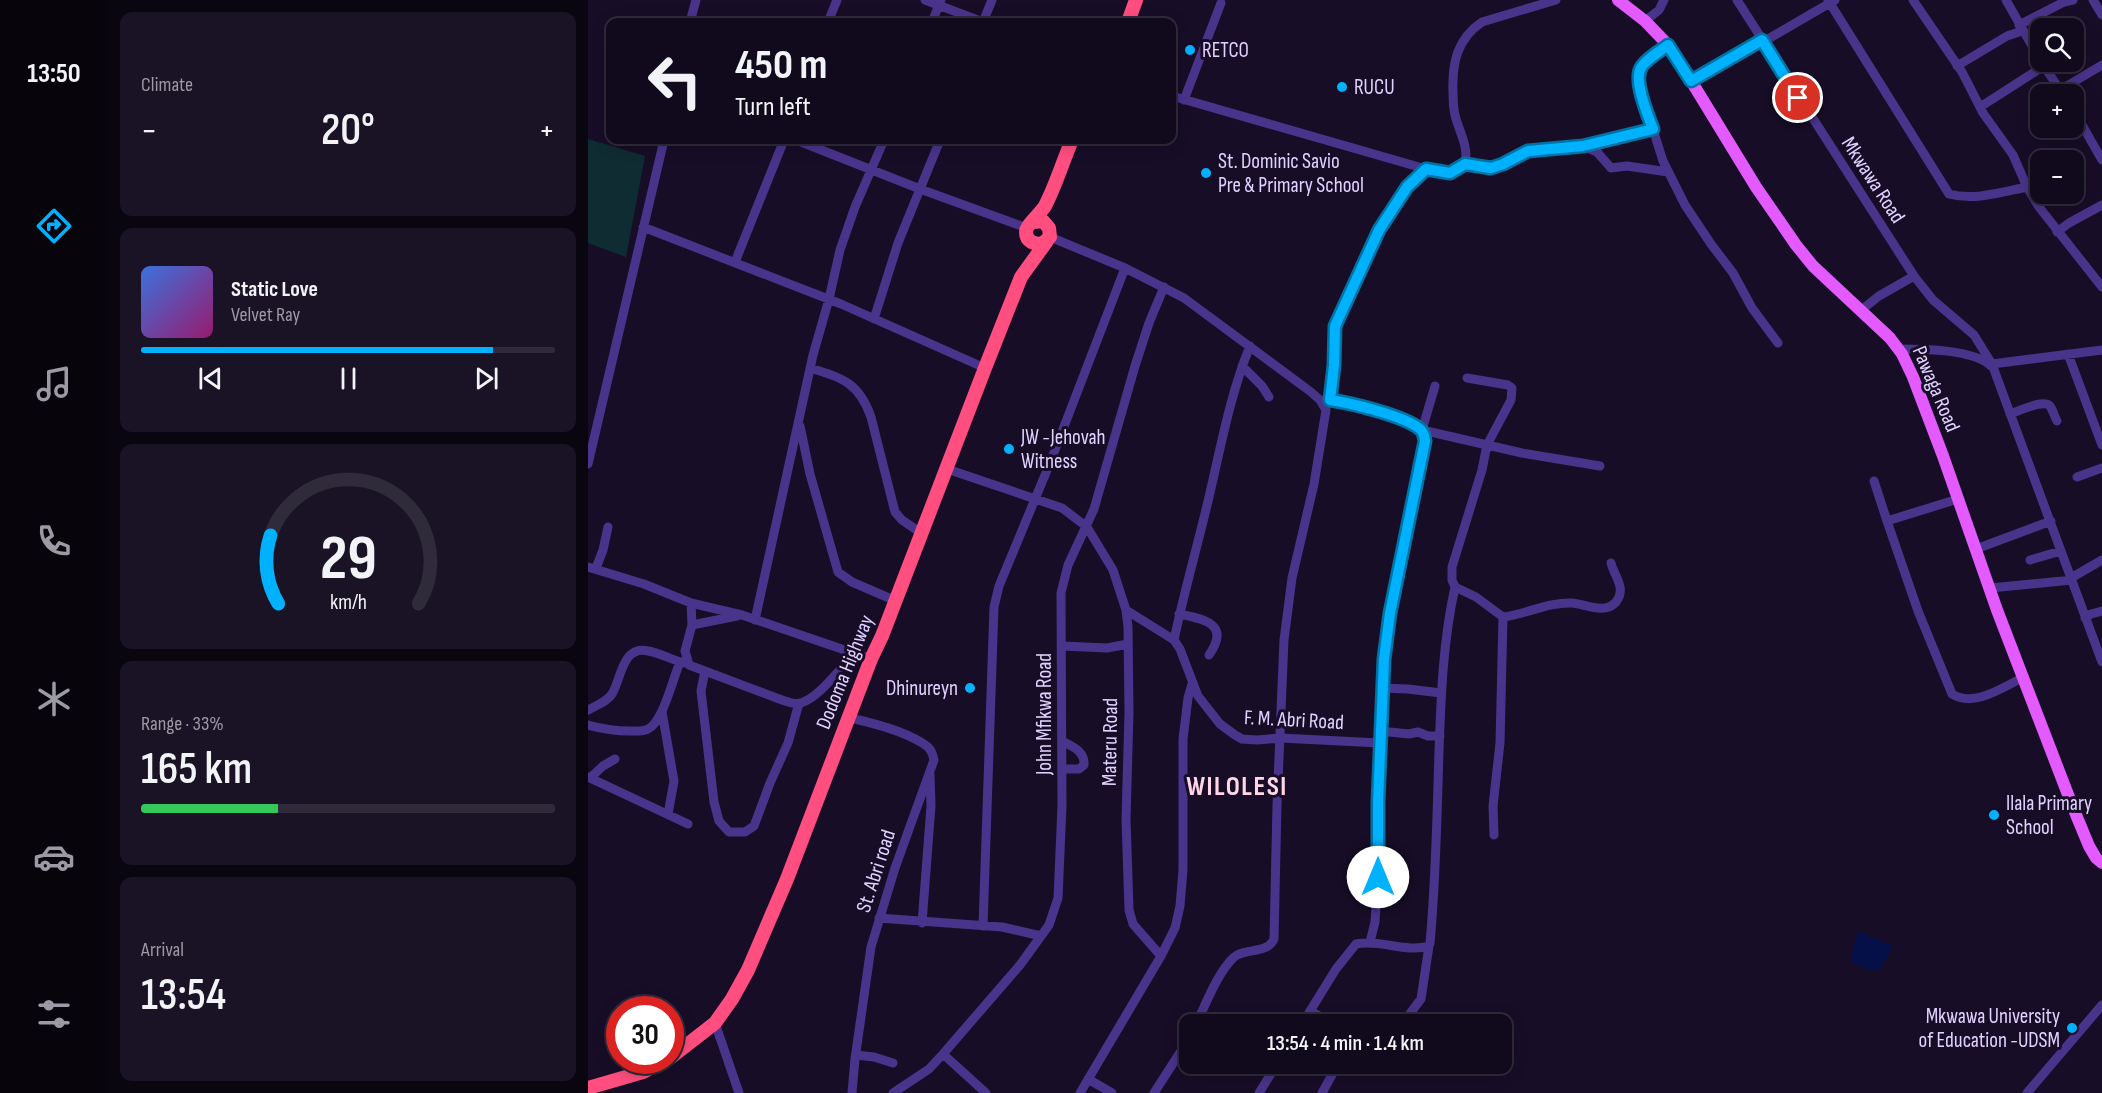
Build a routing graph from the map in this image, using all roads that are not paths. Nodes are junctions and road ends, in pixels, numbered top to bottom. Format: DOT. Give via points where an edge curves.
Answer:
graph roads {
  1 [pos="696,0"];
  2 [pos="837,0"];
  3 [pos="925,0"];
  4 [pos="992,0"];
  5 [pos="1127,0"];
  6 [pos="1136,0"];
  7 [pos="1556,0"];
  8 [pos="1618,0"];
  9 [pos="1664,0"];
  10 [pos="1737,0"];
  11 [pos="1913,0"];
  12 [pos="2006,0"];
  13 [pos="2073,0"];
  14 [pos="2093,0"];
  15 [pos="1831,1"];
  16 [pos="940,3"];
  17 [pos="1221,3"];
  18 [pos="2102,15"];
  19 [pos="691,18"];
  20 [pos="830,18"];
  21 [pos="934,18"];
  22 [pos="974,18"];
  23 [pos="985,18"];
  24 [pos="1120,18"];
  25 [pos="1129,18"];
  26 [pos="1645,21"];
  27 [pos="2020,28"];
  28 [pos="1763,41"];
  29 [pos="2030,44"];
  30 [pos="1668,45"];
  31 [pos="2102,65"];
  32 [pos="1957,66"];
  33 [pos="2030,72"];
  34 [pos="1691,81"];
  35 [pos="2074,84"];
  36 [pos="1176,97"];
  37 [pos="1184,100"];
  38 [pos="1980,107"];
  39 [pos="1653,129"];
  40 [pos="2084,129"];
  41 [pos="663,144"];
  42 [pos="782,144"];
  43 [pos="806,144"];
  44 [pos="882,144"];
  45 [pos="938,144"];
  46 [pos="1070,144"];
  47 [pos="1078,144"];
  48 [pos="1583,146"];
  49 [pos="2102,160"];
  50 [pos="1465,164"];
  51 [pos="1426,169"];
  52 [pos="871,170"];
  53 [pos="1668,171"];
  54 [pos="2027,187"];
  55 [pos="920,189"];
  56 [pos="2102,205"];
  57 [pos="643,226"];
  58 [pos="1029,228"];
  59 [pos="2057,232"];
  60 [pos="1049,235"];
  61 [pos="735,262"];
  62 [pos="1125,268"];
  63 [pos="1914,276"];
  64 [pos="1022,277"];
  65 [pos="1164,287"];
  66 [pos="2102,287"];
  67 [pos="829,299"];
  68 [pos="1860,311"];
  69 [pos="874,319"];
  70 [pos="1778,343"];
  71 [pos="1250,346"];
  72 [pos="1898,349"];
  73 [pos="2102,350"];
  74 [pos="2068,354"];
  75 [pos="1992,365"];
  76 [pos="1242,366"];
  77 [pos="810,368"];
  78 [pos="985,368"];
  79 [pos="1467,378"];
  80 [pos="1435,386"];
  81 [pos="1269,397"];
  82 [pos="1320,400"];
  83 [pos="1330,400"];
  84 [pos="2010,414"];
  85 [pos="799,421"];
  86 [pos="2057,421"];
  87 [pos="1422,430"];
  88 [pos="1487,445"];
  89 [pos="2102,445"];
  90 [pos="588,464"];
  91 [pos="1600,466"];
  92 [pos="2102,468"];
  93 [pos="947,469"];
  94 [pos="2078,477"];
  95 [pos="1874,481"];
  96 [pos="1035,498"];
  97 [pos="1958,499"];
  98 [pos="1887,521"];
  99 [pos="2051,521"];
  100 [pos="608,527"];
  101 [pos="1087,527"];
  102 [pos="921,533"];
  103 [pos="1976,549"];
  104 [pos="2061,551"];
  105 [pos="2030,560"];
  106 [pos="2102,560"];
  107 [pos="1611,563"];
  108 [pos="592,567"];
  109 [pos="2071,579"];
  110 [pos="1455,587"];
  111 [pos="1990,588"];
  112 [pos="896,600"];
  113 [pos="691,603"];
  114 [pos="1126,610"];
  115 [pos="2102,611"];
  116 [pos="1179,614"];
  117 [pos="742,615"];
  118 [pos="1503,617"];
  119 [pos="2085,618"];
  120 [pos="755,620"];
  121 [pos="692,625"];
  122 [pos="1174,639"];
  123 [pos="1128,644"];
  124 [pos="1062,646"];
  125 [pos="856,654"];
  126 [pos="1209,655"];
  127 [pos="871,659"];
  128 [pos="2102,662"];
  129 [pos="684,663"];
  130 [pos="705,671"];
  131 [pos="2024,677"];
  132 [pos="1192,684"];
  133 [pos="1381,688"];
  134 [pos="1441,693"];
  135 [pos="799,704"];
  136 [pos="588,710"];
  137 [pos="661,710"];
  138 [pos="850,718"];
  139 [pos="588,725"];
  140 [pos="1380,731"];
  141 [pos="1440,736"];
  142 [pos="1280,738"];
  143 [pos="1062,741"];
  144 [pos="1380,742"];
  145 [pos="615,759"];
  146 [pos="1062,769"];
  147 [pos="930,773"];
  148 [pos="589,778"];
  149 [pos="668,814"];
  150 [pos="688,824"];
  151 [pos="1494,835"];
  152 [pos="2102,863"];
  153 [pos="879,918"];
  154 [pos="922,923"];
  155 [pos="983,927"];
  156 [pos="1041,936"];
  157 [pos="1370,942"];
  158 [pos="1429,946"];
  159 [pos="1161,956"];
  160 [pos="2102,1005"];
  161 [pos="1311,1011"];
  162 [pos="1201,1014"];
  163 [pos="1309,1014"];
  164 [pos="1316,1014"];
  165 [pos="1410,1014"];
  166 [pos="715,1023"];
  167 [pos="684,1047"];
  168 [pos="943,1054"];
  169 [pos="855,1055"];
  170 [pos="1179,1055"];
  171 [pos="893,1063"];
  172 [pos="636,1074"];
  173 [pos="1271,1074"];
  174 [pos="1333,1074"];
  175 [pos="1088,1079"];
  176 [pos="588,1088"];
  177 [pos="739,1093"];
  178 [pos="852,1093"];
  179 [pos="893,1093"];
  180 [pos="986,1093"];
  181 [pos="1080,1093"];
  182 [pos="1112,1093"];
  183 [pos="1154,1093"];
  184 [pos="1259,1093"];
  185 [pos="1323,1093"];
  186 [pos="2027,1093"];
  1 -- 19 [label="street"];
  2 -- 20 [label="street"];
  3 -- 16 [label="street"];
  4 -- 23 [label="street"];
  5 -- 24 [label="highway"];
  6 -- 25 [label="highway"];
  7 -- 50 [label="street" via="1482,22 1472,29 1457,51 1454,106 1466,149"];
  8 -- 26 [label="main road, Pawaga Road"];
  9 -- 26 [label="street" via="1659,10"];
  10 -- 28 [label="street, Mkwawa Road"];
  11 -- 32 [label="street"];
  12 -- 27 [label="street"];
  13 -- 27 [label="street"];
  14 -- 18 [label="street"];
  15 -- 28 [label="street"];
  15 -- 54 [label="street" via="1949,194 1970,197"];
  16 -- 21 [label="street"];
  16 -- 22 [label="street"];
  17 -- 37 [label="street"];
  26 -- 30 [label="main road, Pawaga Road"];
  27 -- 29 [label="street"];
  27 -- 32 [label="street"];
  28 -- 34 [label="street"];
  28 -- 63 [label="street, Mkwawa Road"];
  30 -- 34 [label="main road, Pawaga Road"];
  30 -- 39 [label="street" via="1639,72 1639,85"];
  31 -- 35 [label="street"];
  32 -- 38 [label="street"];
  33 -- 38 [label="street"];
  34 -- 68 [label="main road, Pawaga Road" via="1796,245"];
  36 -- 37 [label="street"];
  37 -- 51 [label="street"];
  38 -- 54 [label="street" via="2013,155"];
  39 -- 48 [label="street"];
  39 -- 53 [label="street"];
  40 -- 49 [label="street"];
  41 -- 57 [label="street"];
  42 -- 61 [label="street"];
  43 -- 52 [label="street"];
  44 -- 52 [label="street"];
  45 -- 55 [label="street"];
  46 -- 58 [label="highway" via="1046,204"];
  47 -- 60 [label="highway" via="1055,200"];
  48 -- 50 [label="street" via="1528,151 1491,168"];
  48 -- 53 [label="street" via="1597,153 1611,168"];
  50 -- 51 [label="street" via="1450,173"];
  51 -- 83 [label="street" via="1407,187 1379,230 1335,326"];
  52 -- 55 [label="street"];
  52 -- 67 [label="street" via="840,250"];
  53 -- 70 [label="street" via="1700,230"];
  54 -- 59 [label="street"];
  55 -- 58 [label="street"];
  55 -- 69 [label="street"];
  56 -- 59 [label="street"];
  57 -- 61 [label="street"];
  57 -- 90 [label="street"];
  58 -- 60 [label="highway" via="1043,221"];
  58 -- 60 [label="highway" via="1034,244 1043,243"];
  58 -- 64 [label="highway"];
  59 -- 66 [label="street"];
  60 -- 62 [label="street"];
  60 -- 64 [label="highway"];
  61 -- 67 [label="street"];
  62 -- 65 [label="street"];
  62 -- 96 [label="street"];
  63 -- 68 [label="street"];
  63 -- 75 [label="street, Mkwawa Road" via="1943,310 1974,336"];
  64 -- 78 [label="highway, Dodoma Highway"];
  65 -- 71 [label="street"];
  65 -- 101 [label="street, John Mfikwa Road" via="1135,366"];
  67 -- 69 [label="street"];
  67 -- 77 [label="street"];
  68 -- 72 [label="main road, Pawaga Road"];
  69 -- 78 [label="street"];
  71 -- 76 [label="street"];
  71 -- 82 [label="street"];
  72 -- 75 [label="street" via="1967,355"];
  72 -- 97 [label="main road, Pawaga Road" via="1917,387"];
  73 -- 74 [label="street"];
  74 -- 75 [label="street"];
  74 -- 89 [label="street"];
  75 -- 84 [label="street, Mkwawa Road"];
  76 -- 81 [label="street"];
  76 -- 116 [label="street"];
  77 -- 85 [label="street"];
  77 -- 102 [label="street" via="842,378 861,396 871,417 896,512"];
  78 -- 93 [label="highway, Dodoma Highway"];
  79 -- 88 [label="street" via="1512,388 1508,408"];
  80 -- 87 [label="street"];
  82 -- 83 [label="street"];
  82 -- 142 [label="street" via="1326,416 1291,588 1284,640"];
  83 -- 87 [label="street" via="1394,417"];
  84 -- 86 [label="street" via="2045,403"];
  84 -- 99 [label="street, Mkwawa Road"];
  85 -- 112 [label="street" via="838,572"];
  85 -- 120 [label="street"];
  87 -- 88 [label="street"];
  87 -- 133 [label="street" via="1425,441 1390,613"];
  88 -- 91 [label="street"];
  88 -- 110 [label="street" via="1452,567"];
  92 -- 94 [label="street"];
  93 -- 96 [label="street"];
  93 -- 102 [label="highway, Dodoma Highway"];
  95 -- 98 [label="street"];
  96 -- 101 [label="street" via="1062,508"];
  96 -- 155 [label="street" via="994,607"];
  97 -- 98 [label="street"];
  97 -- 103 [label="main road, Pawaga Road"];
  98 -- 131 [label="street" via="1952,694 1971,700"];
  99 -- 103 [label="street"];
  99 -- 104 [label="street, Mkwawa Road"];
  100 -- 108 [label="street" via="603,550"];
  101 -- 114 [label="street, Materu Road" via="1113,570"];
  101 -- 124 [label="street, John Mfikwa Road" via="1064,577"];
  102 -- 112 [label="highway, Dodoma Highway"];
  103 -- 111 [label="main road, Pawaga Road"];
  104 -- 105 [label="street"];
  104 -- 109 [label="street, Mkwawa Road"];
  106 -- 109 [label="street"];
  107 -- 118 [label="street" via="1620,585 1619,596 1611,606 1597,609 1556,604"];
  108 -- 113 [label="street"];
  109 -- 111 [label="street"];
  109 -- 119 [label="street, Mkwawa Road"];
  110 -- 118 [label="street"];
  110 -- 134 [label="street"];
  111 -- 131 [label="main road, Pawaga Road"];
  112 -- 127 [label="highway, Dodoma Highway"];
  113 -- 117 [label="street"];
  113 -- 121 [label="street"];
  114 -- 122 [label="street"];
  114 -- 123 [label="street, Materu Road"];
  115 -- 119 [label="street"];
  116 -- 122 [label="street"];
  116 -- 126 [label="street" via="1212,624 1217,634"];
  117 -- 120 [label="street"];
  117 -- 121 [label="street"];
  118 -- 151 [label="street"];
  119 -- 128 [label="street, Mkwawa Road"];
  120 -- 125 [label="street"];
  121 -- 129 [label="street"];
  122 -- 132 [label="street, F. M. Abri Road"];
  123 -- 124 [label="street" via="1107,648"];
  123 -- 159 [label="street, Materu Road" via="1129,910 1133,924"];
  124 -- 143 [label="street, John Mfikwa Road"];
  125 -- 127 [label="street"];
  125 -- 135 [label="street"];
  127 -- 138 [label="highway, Dodoma Highway"];
  129 -- 130 [label="street"];
  129 -- 136 [label="street" via="647,650 634,652 625,661 609,698"];
  129 -- 137 [label="street"];
  130 -- 135 [label="street"];
  130 -- 135 [label="street" via="701,691 714,802 722,825 729,832 745,832 754,826 788,743"];
  131 -- 152 [label="main road, Pawaga Road" via="2089,846"];
  132 -- 142 [label="street, F. M. Abri Road" via="1206,708 1234,735 1257,741"];
  132 -- 159 [label="street" via="1184,739 1180,906 1175,928"];
  133 -- 134 [label="street"];
  133 -- 140 [label="street"];
  134 -- 141 [label="street"];
  137 -- 139 [label="street" via="653,726 643,731 611,731"];
  137 -- 149 [label="street" via="674,773"];
  138 -- 147 [label="street, St. Abri road" via="873,723 928,747 934,760"];
  138 -- 166 [label="highway, Dodoma Highway" via="751,963"];
  140 -- 141 [label="street"];
  140 -- 144 [label="street"];
  141 -- 158 [label="street"];
  142 -- 144 [label="street, F. M. Abri Road"];
  142 -- 162 [label="street" via="1274,939 1268,946 1234,957"];
  143 -- 146 [label="street, John Mfikwa Road"];
  143 -- 146 [label="street" via="1079,750 1084,765 1079,769"];
  144 -- 157 [label="street" via="1378,877"];
  145 -- 148 [label="street"];
  146 -- 156 [label="street, John Mfikwa Road" via="1058,898"];
  147 -- 153 [label="street, St. Abri road"];
  147 -- 154 [label="street"];
  148 -- 149 [label="street"];
  149 -- 150 [label="street"];
  153 -- 154 [label="street"];
  153 -- 169 [label="street, St. Abri road"];
  154 -- 155 [label="street"];
  155 -- 156 [label="street"];
  156 -- 168 [label="street, John Mfikwa Road"];
  157 -- 158 [label="street"];
  157 -- 161 [label="street" via="1352,947"];
  158 -- 165 [label="street" via="1421,999"];
  159 -- 175 [label="street"];
  160 -- 186 [label="street"];
  161 -- 163 [label="street"];
  161 -- 164 [label="street"];
  166 -- 167 [label="highway, Dodoma Highway"];
  166 -- 177 [label="street"];
  168 -- 179 [label="street, John Mfikwa Road" via="919,1077"];
  168 -- 180 [label="street"];
  169 -- 171 [label="street"];
  169 -- 178 [label="street, St. Abri road"];
  170 -- 183 [label="street"];
  172 -- 176 [label="highway"];
  173 -- 184 [label="street"];
  174 -- 185 [label="street"];
  175 -- 181 [label="street"];
  175 -- 182 [label="street"];
}
